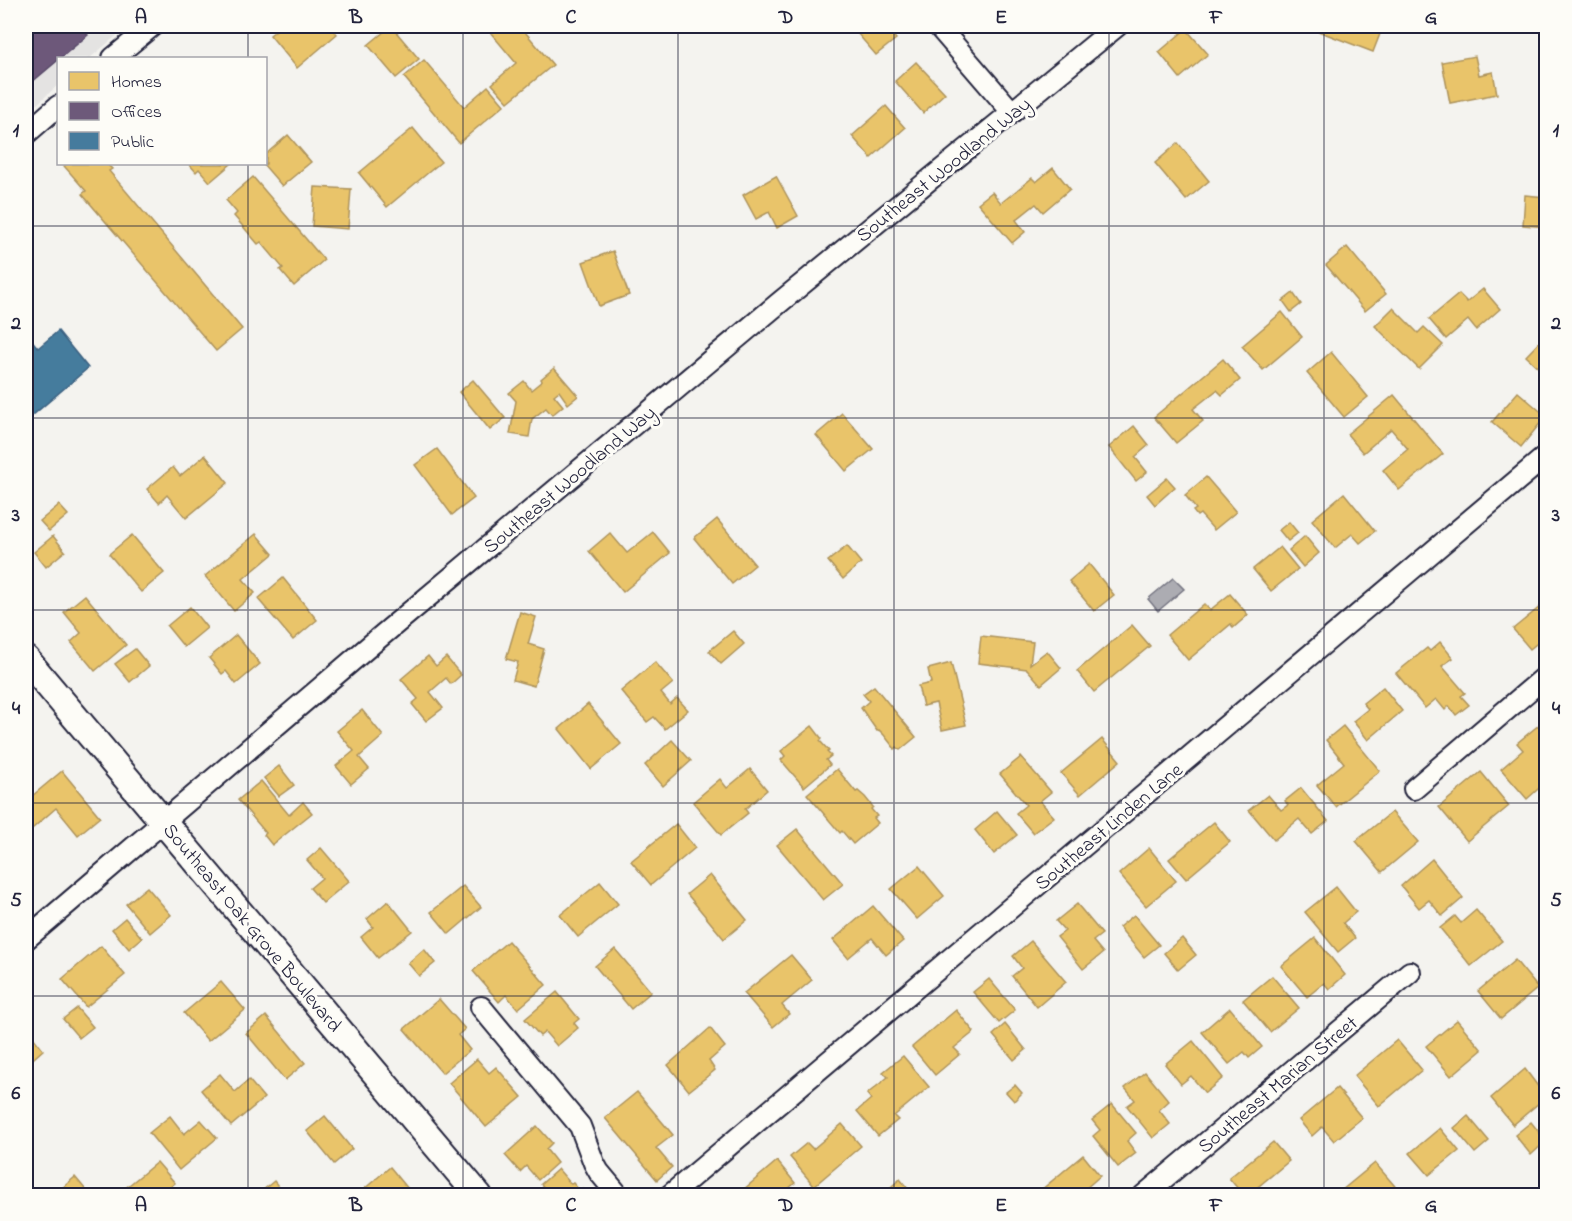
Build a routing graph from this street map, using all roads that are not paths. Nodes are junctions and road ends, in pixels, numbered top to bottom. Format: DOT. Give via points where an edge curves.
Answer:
graph roads {
  1 [pos="152,26"];
  2 [pos="938,26"];
  3 [pos="1117,26"];
  4 [pos="114,57"];
  5 [pos="57,107"];
  6 [pos="1012,112"];
  7 [pos="26,134"];
  8 [pos="1546,456"];
  9 [pos="26,659"];
  10 [pos="1546,676"];
  11 [pos="1414,789"];
  12 [pos="165,822"];
  13 [pos="26,939"];
  14 [pos="1410,972"];
  15 [pos="481,1007"];
  16 [pos="478,1196"];
  17 [pos="619,1196"];
  18 [pos="669,1196"];
  19 [pos="1143,1196"];
  1 -- 4 [label="street"];
  2 -- 6 [label="street"];
  3 -- 6 [label="street, Southeast Woodland Way"];
  5 -- 7 [label="street"];
  6 -- 12 [label="street, Southeast Woodland Way" via="779,303"];
  8 -- 18 [label="street, Southeast Linden Lane"];
  9 -- 12 [label="street, Southeast Oak Grove Boulevard"];
  10 -- 11 [label="street"];
  12 -- 13 [label="street, Southeast Woodland Way"];
  12 -- 16 [label="street, Southeast Oak Grove Boulevard"];
  14 -- 19 [label="street, Southeast Marian Street"];
  15 -- 17 [label="street" via="580,1126 599,1172"];
}
